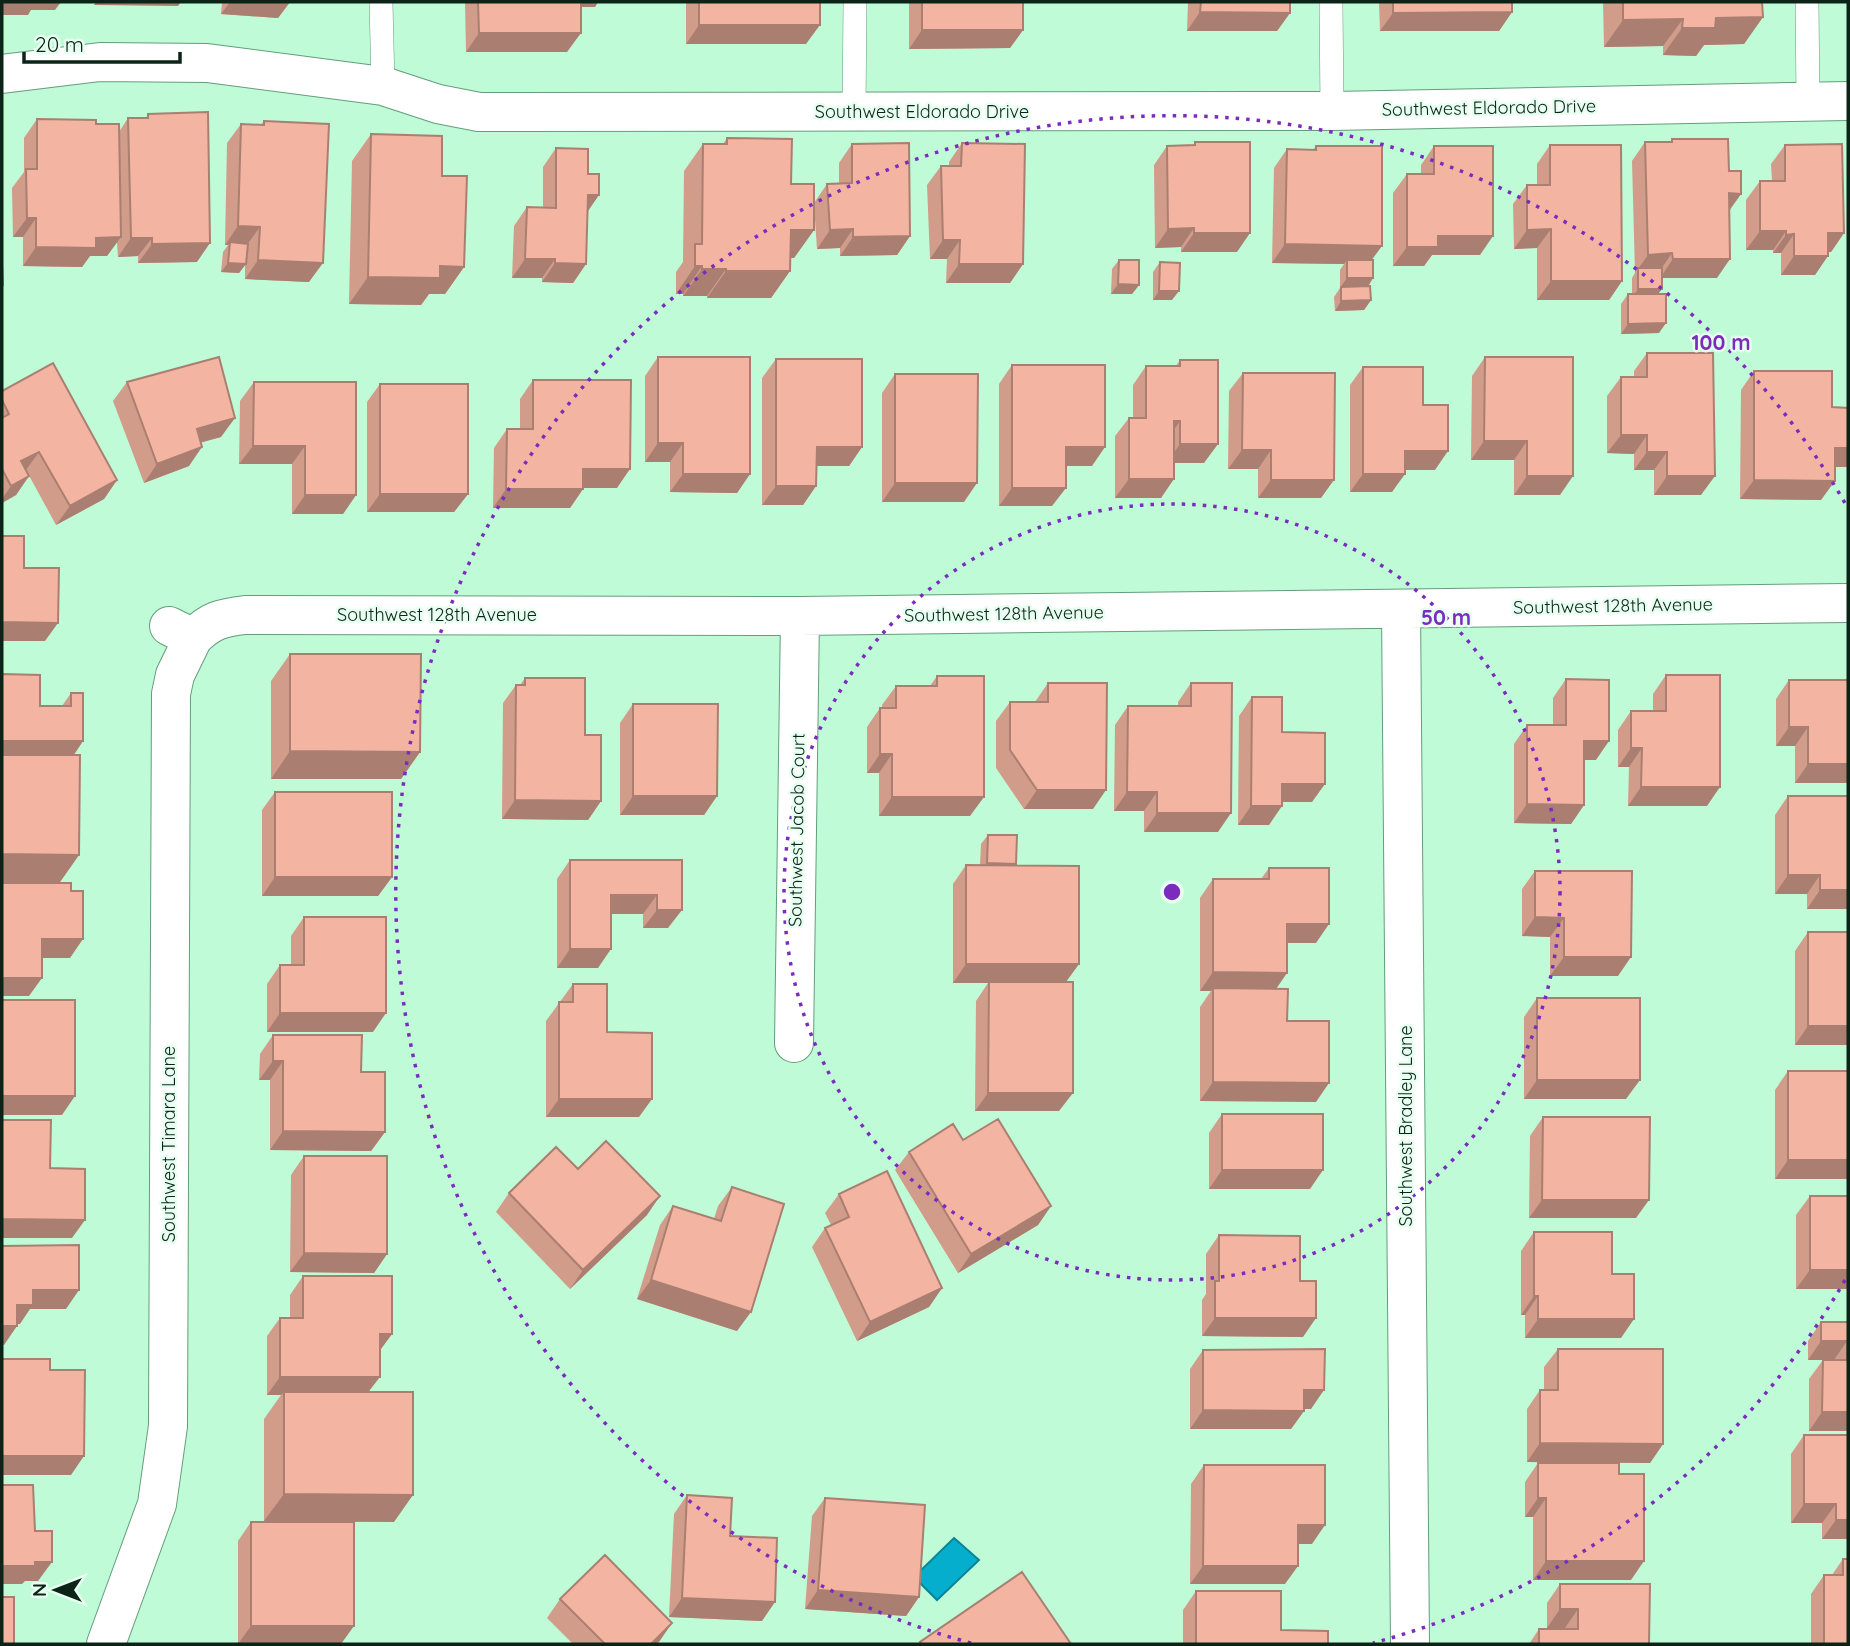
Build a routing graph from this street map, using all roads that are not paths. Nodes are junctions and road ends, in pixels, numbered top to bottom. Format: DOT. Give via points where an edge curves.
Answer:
graph roads {
  1 [pos="381,2"];
  2 [pos="855,2"];
  3 [pos="1331,2"];
  4 [pos="1807,2"];
  5 [pos="2,74"];
  6 [pos="383,86"];
  7 [pos="1808,101"];
  8 [pos="1848,101"];
  9 [pos="1332,111"];
  10 [pos="854,112"];
  11 [pos="1848,603"];
  12 [pos="1401,608"];
  13 [pos="800,616"];
  14 [pos="181,632"];
  15 [pos="794,1043"];
  16 [pos="106,1644"];
  17 [pos="1410,1644"];
  1 -- 6 [label="lane"];
  2 -- 10 [label="lane"];
  3 -- 9 [label="lane"];
  4 -- 7 [label="lane"];
  5 -- 6 [label="street, Southwest Eldorado Drive" via="100,62 207,63"];
  6 -- 10 [label="street, Southwest Eldorado Drive" via="478,112"];
  7 -- 8 [label="street, Southwest Eldorado Drive"];
  7 -- 9 [label="street, Southwest Eldorado Drive"];
  9 -- 10 [label="street, Southwest Eldorado Drive"];
  11 -- 12 [label="street, Southwest 128th Avenue"];
  12 -- 13 [label="street, Southwest 128th Avenue"];
  12 -- 17 [label="street, Southwest Bradley Lane"];
  13 -- 14 [label="street, Southwest 128th Avenue" via="246,615"];
  13 -- 15 [label="street, Southwest Jacob Court"];
  14 -- 16 [label="street, Southwest Timara Lane" via="171,694 168,1426 158,1504"];
}
